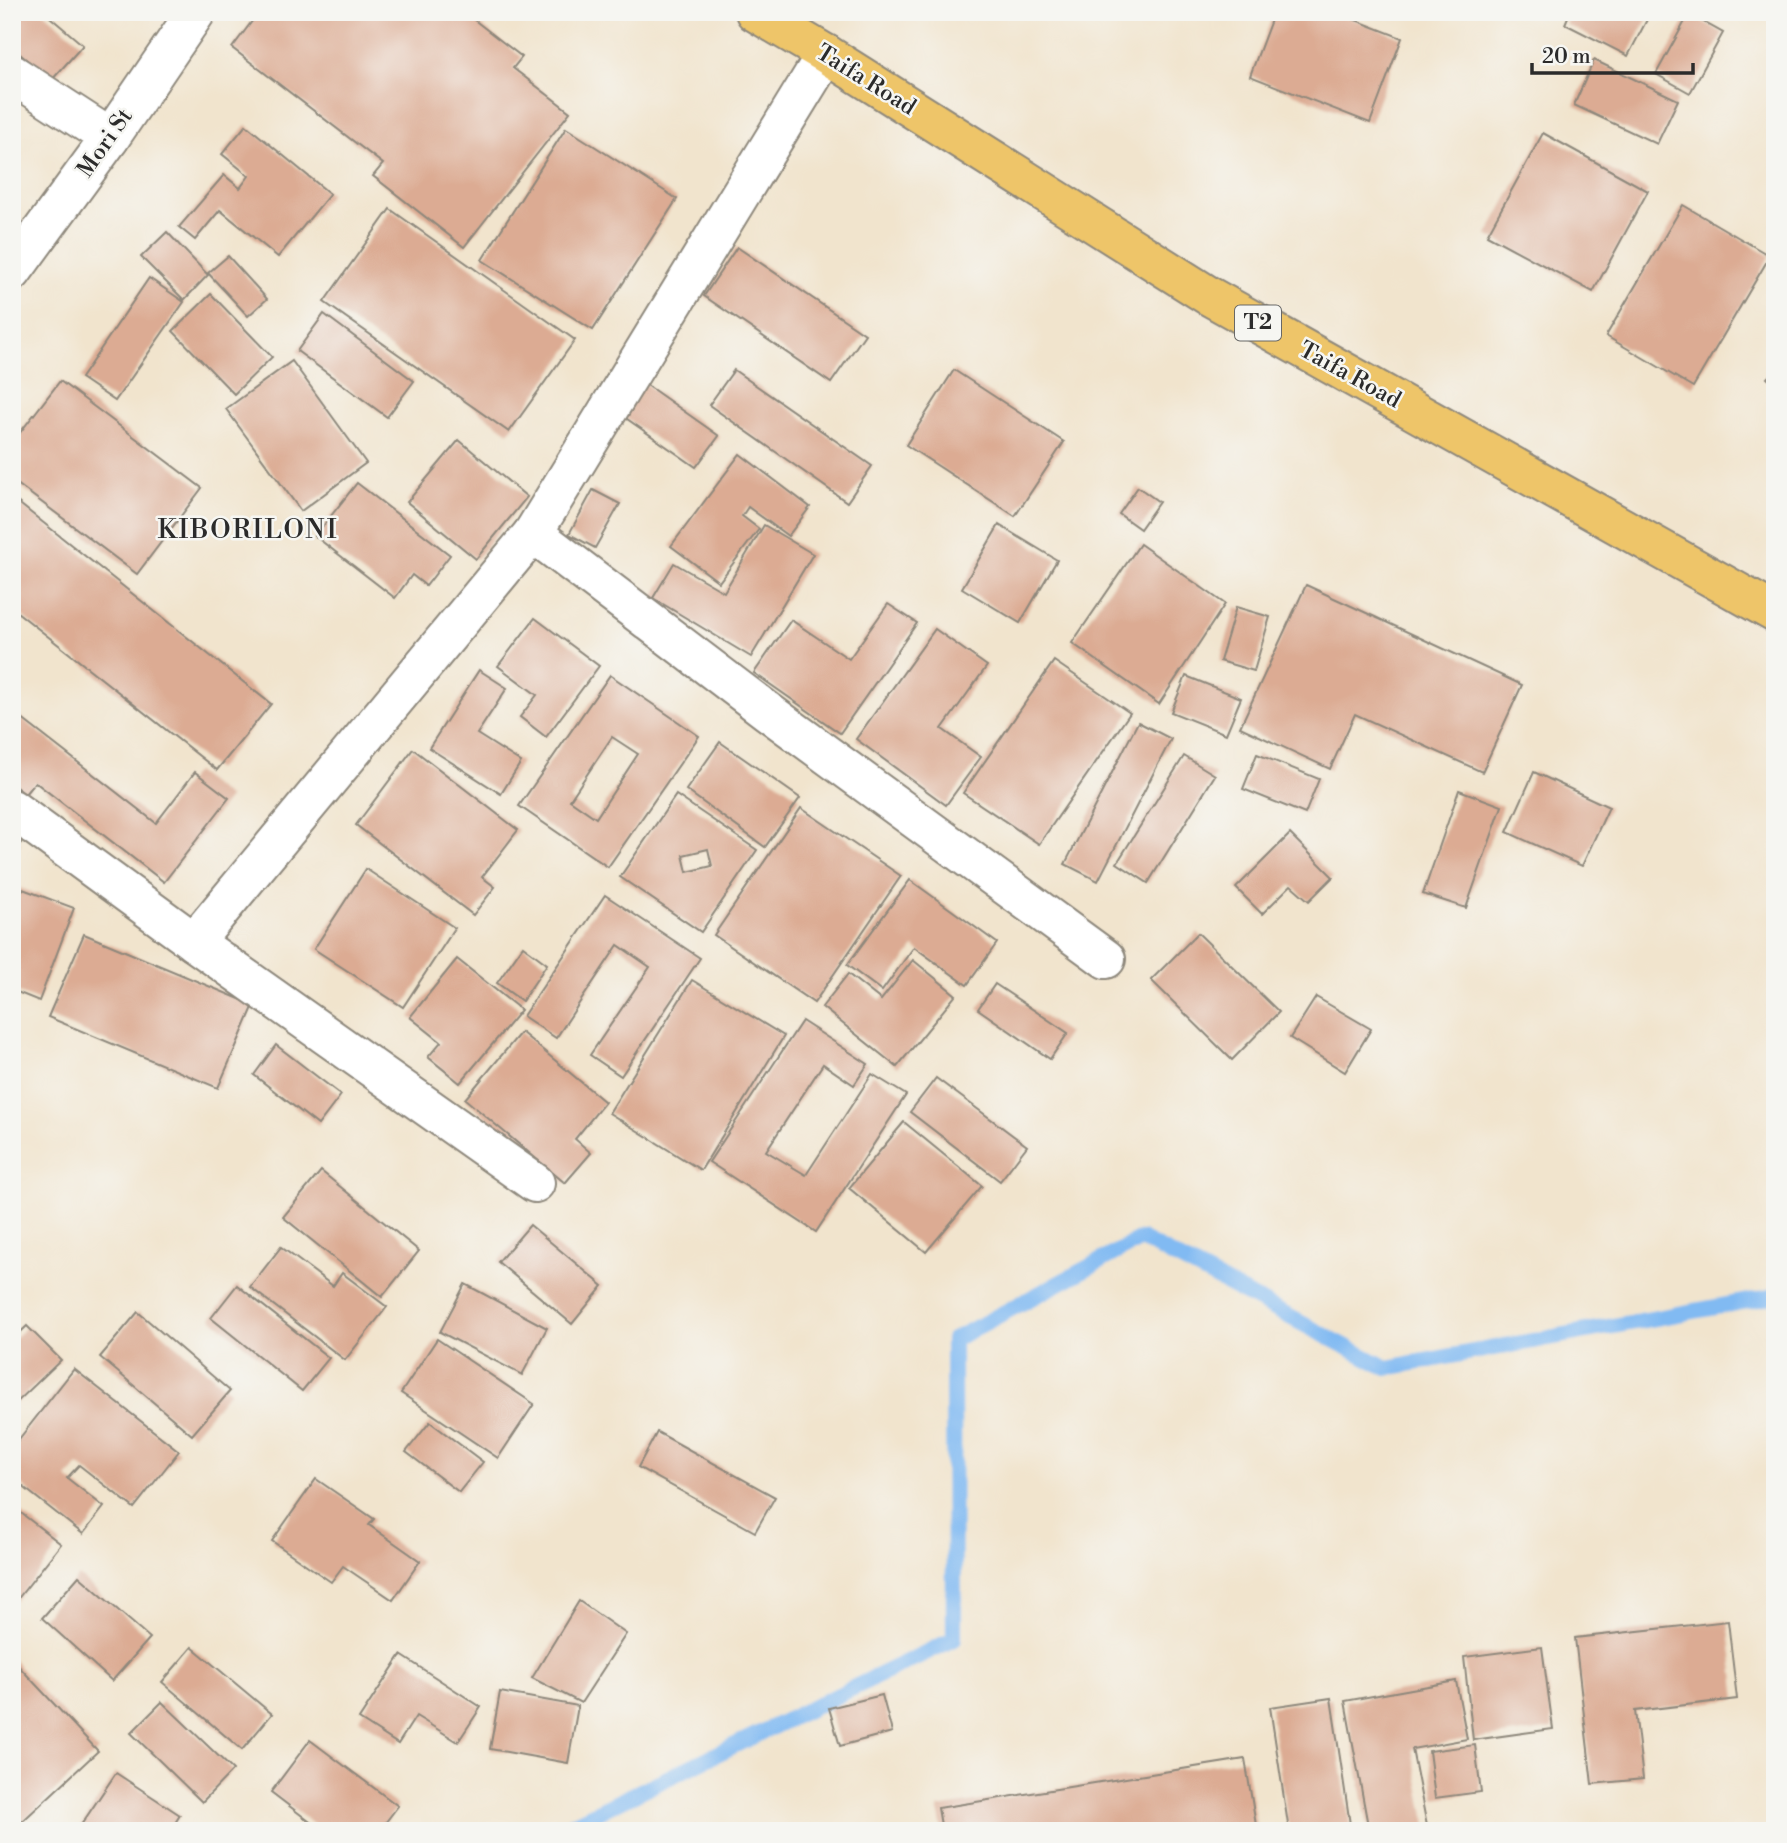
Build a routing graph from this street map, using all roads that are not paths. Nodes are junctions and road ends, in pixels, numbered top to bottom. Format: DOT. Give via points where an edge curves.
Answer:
graph roads {
  1 [pos="196,12"];
  2 [pos="755,12"];
  3 [pos="826,54"];
  4 [pos="12,74"];
  5 [pos="110,138"];
  6 [pos="12,272"];
  7 [pos="533,533"];
  8 [pos="1775,613"];
  9 [pos="12,809"];
  10 [pos="194,942"];
  11 [pos="1106,959"];
  12 [pos="536,1183"];
  1 -- 5 [label="street, Mori St"];
  2 -- 3 [label="highway, Taifa Road / T2"];
  3 -- 7 [label="street"];
  3 -- 8 [label="highway, Taifa Road / T2" via="1209,296"];
  4 -- 5 [label="street"];
  5 -- 6 [label="street, Mori St"];
  7 -- 10 [label="street"];
  7 -- 11 [label="street"];
  9 -- 10 [label="street"];
  10 -- 12 [label="street"];
}
